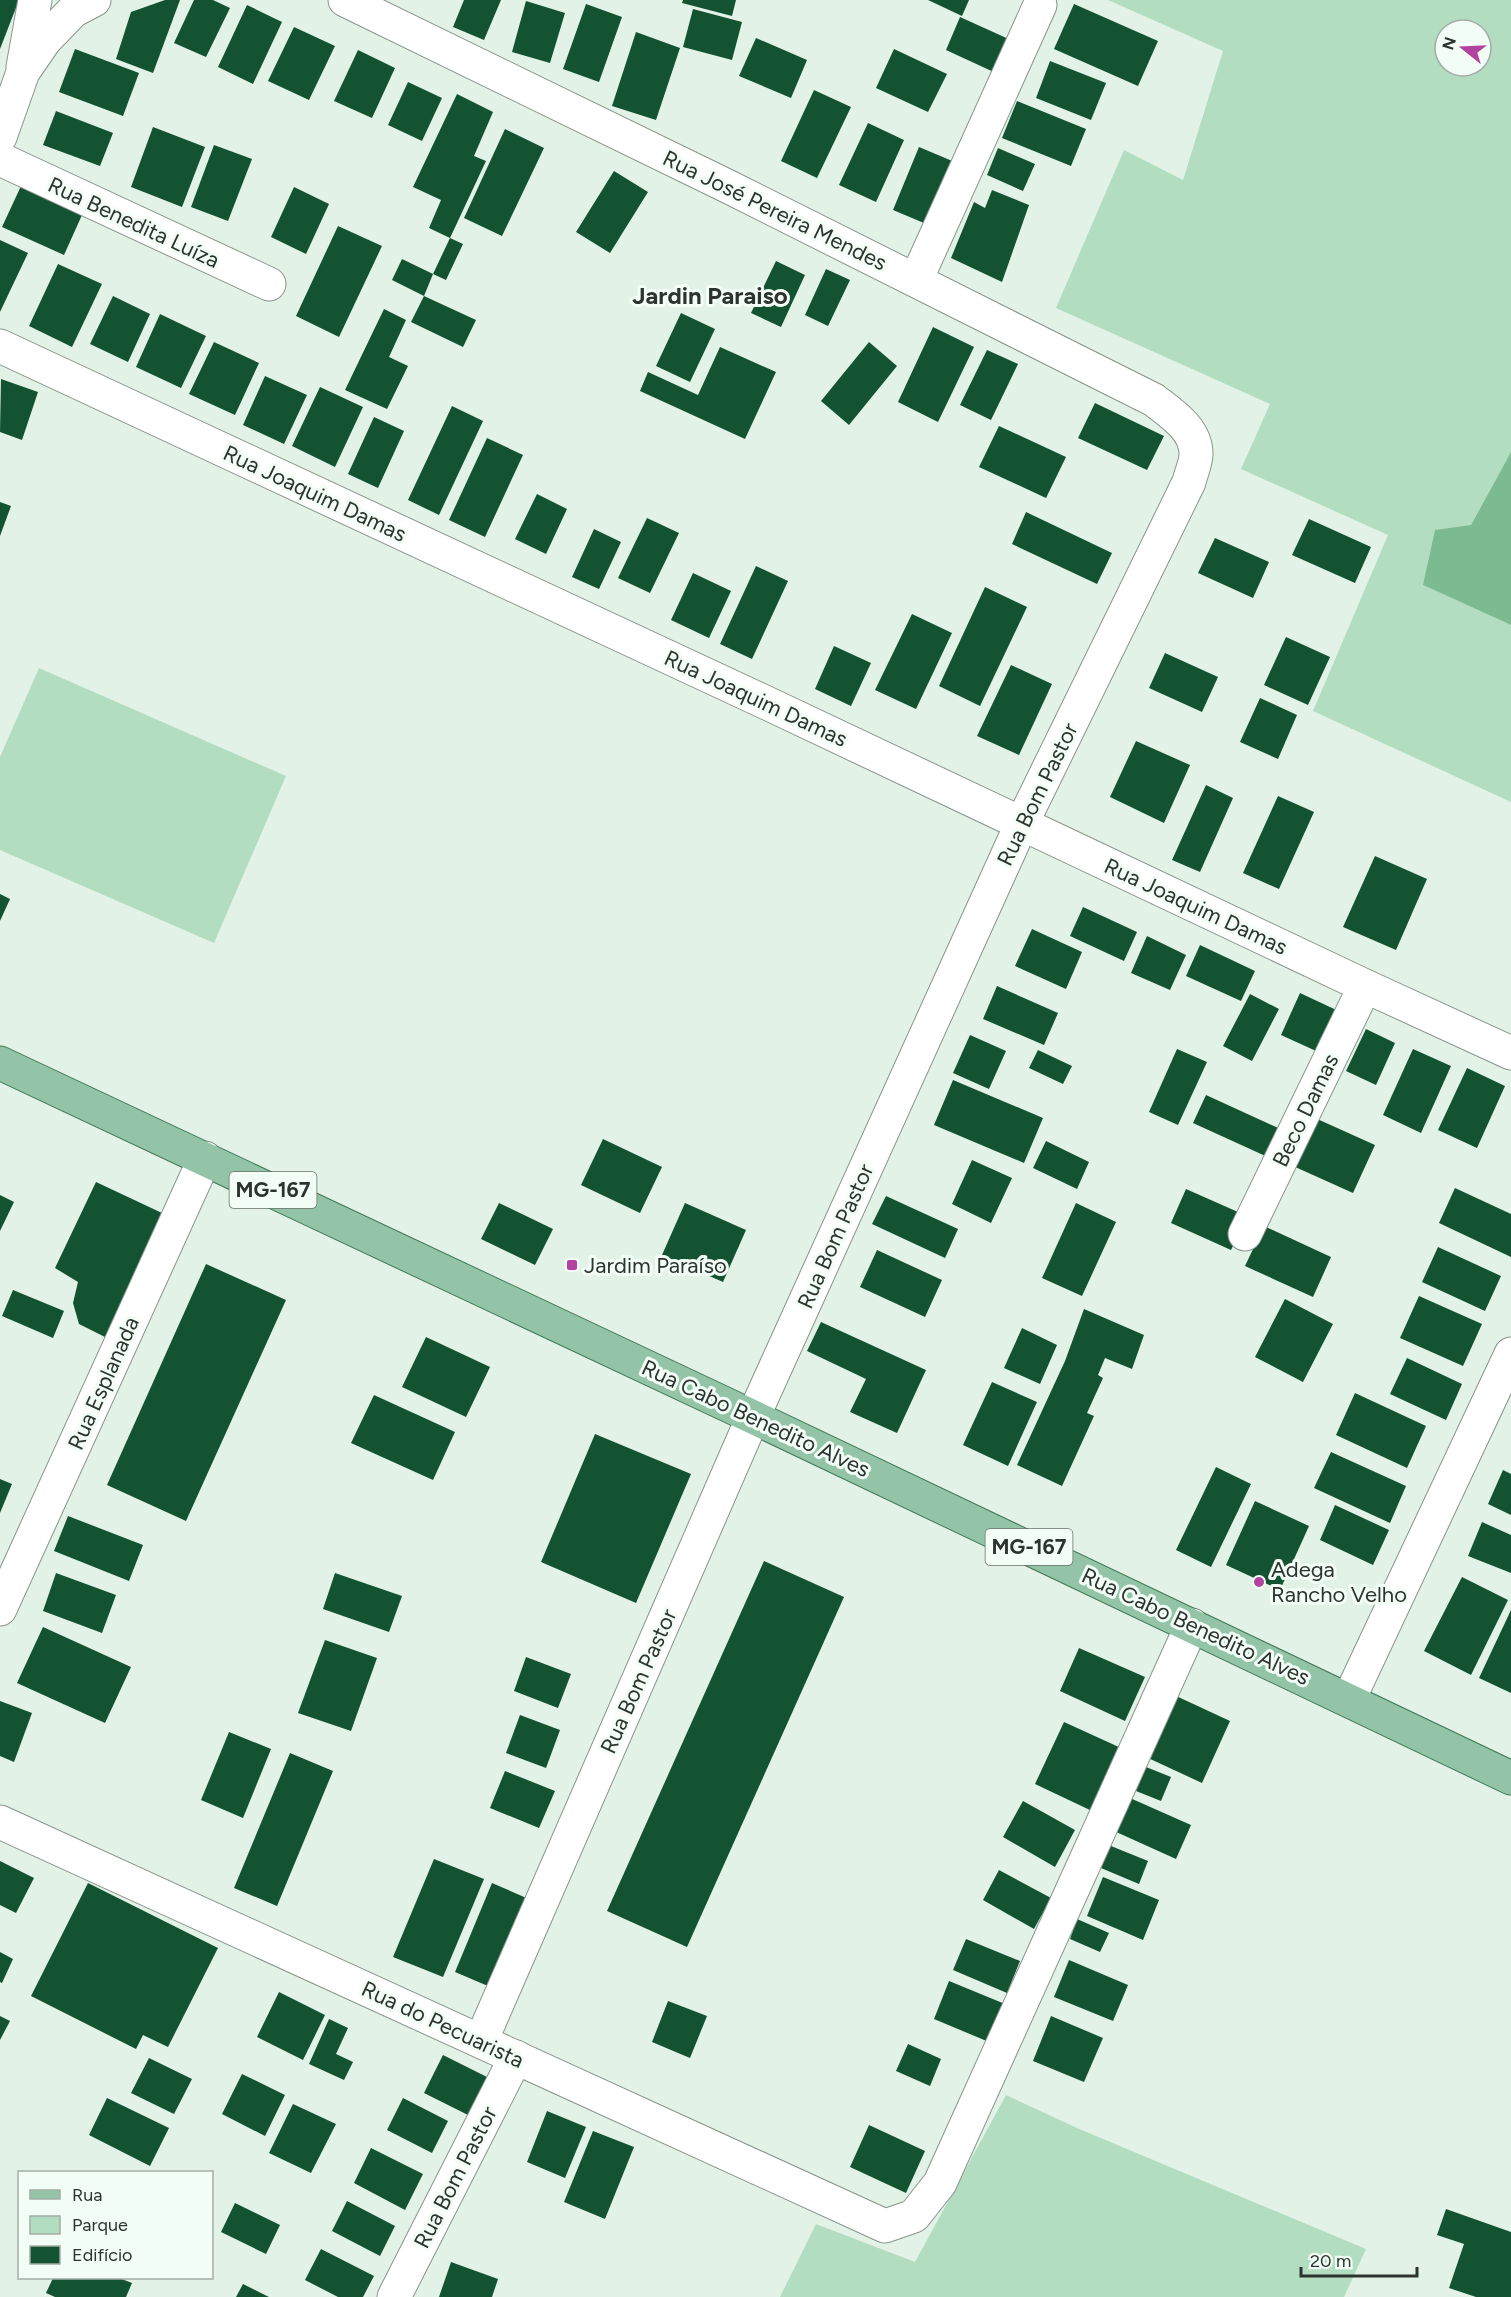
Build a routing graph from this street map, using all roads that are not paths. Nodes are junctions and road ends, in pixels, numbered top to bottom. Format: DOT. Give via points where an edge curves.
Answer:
graph roads {
  1 [pos="35,0"];
  2 [pos="94,0"];
  3 [pos="345,0"];
  4 [pos="1040,5"];
  5 [pos="23,72"];
  6 [pos="0,136"];
  7 [pos="0,159"];
  8 [pos="916,280"];
  9 [pos="269,284"];
  10 [pos="0,346"];
  11 [pos="1193,437"];
  12 [pos="1022,823"];
  13 [pos="1365,986"];
  14 [pos="1511,1053"];
  15 [pos="0,1063"];
  16 [pos="205,1158"];
  17 [pos="1245,1234"];
  18 [pos="1511,1354"];
  19 [pos="753,1417"];
  20 [pos="0,1609"];
  21 [pos="1192,1625"];
  22 [pos="1349,1699"];
  23 [pos="1511,1778"];
  24 [pos="0,1822"];
  25 [pos="481,2041"];
  26 [pos="516,2057"];
  27 [pos="394,2297"];
  1 -- 5 [label="street"];
  2 -- 5 [label="street" via="73,11 45,40"];
  3 -- 8 [label="street, Rua José Pereira Mendes"];
  4 -- 8 [label="street"];
  5 -- 6 [label="street"];
  7 -- 9 [label="street, Rua Benedita Luíza"];
  8 -- 11 [label="street, Rua José Pereira Mendes" via="1154,400 1178,418"];
  10 -- 12 [label="street, Rua Joaquim Damas"];
  11 -- 12 [label="street, Rua Bom Pastor" via="1196,455 1189,482"];
  12 -- 13 [label="street, Rua Joaquim Damas"];
  12 -- 19 [label="street, Rua Bom Pastor"];
  13 -- 14 [label="street, Rua Joaquim Damas"];
  13 -- 17 [label="street, Beco Damas"];
  15 -- 16 [label="main road, Rua Cabo Benedito Alves / MG-167"];
  16 -- 19 [label="main road, Rua Cabo Benedito Alves / MG-167"];
  16 -- 20 [label="street, Rua Esplanada"];
  18 -- 22 [label="street"];
  19 -- 21 [label="main road, Rua Cabo Benedito Alves / MG-167"];
  19 -- 25 [label="street, Rua Bom Pastor"];
  21 -- 22 [label="main road, Rua Cabo Benedito Alves / MG-167"];
  21 -- 26 [label="street, Rua do Pecuarista" via="940,2183 914,2216 885,2226"];
  22 -- 23 [label="main road, Rua Cabo Benedito Alves / MG-167"];
  24 -- 25 [label="street, Rua do Pecuarista"];
  25 -- 26 [label="street, Rua do Pecuarista"];
  26 -- 27 [label="street, Rua Bom Pastor"];
}
